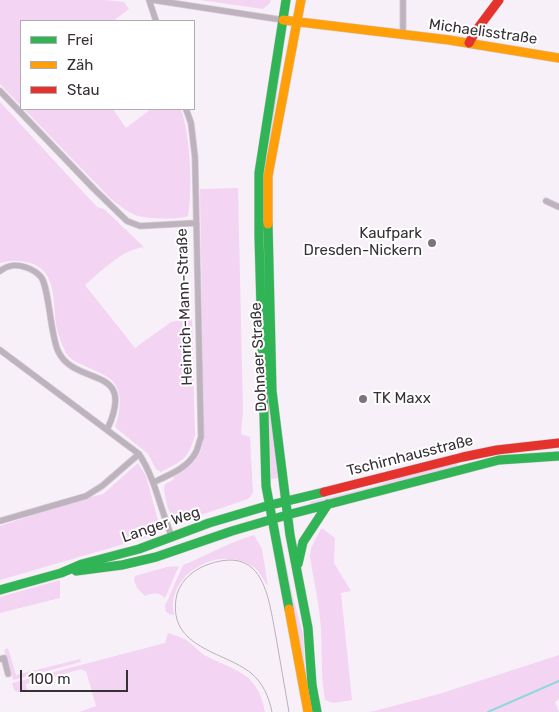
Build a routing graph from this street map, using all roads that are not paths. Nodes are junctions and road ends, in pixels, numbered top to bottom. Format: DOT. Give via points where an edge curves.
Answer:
graph roads {
  1 [pos="149,0"];
  2 [pos="153,0"];
  3 [pos="286,0"];
  4 [pos="301,0"];
  5 [pos="404,0"];
  6 [pos="499,0"];
  7 [pos="156,20"];
  8 [pos="283,20"];
  9 [pos="297,21"];
  10 [pos="403,34"];
  11 [pos="469,43"];
  12 [pos="559,58"];
  13 [pos="0,90"];
  14 [pos="186,110"];
  15 [pos="546,201"];
  16 [pos="559,207"];
  17 [pos="196,223"];
  18 [pos="0,271"];
  19 [pos="0,350"];
  20 [pos="107,430"];
  21 [pos="559,442"];
  22 [pos="139,454"];
  23 [pos="559,456"];
  24 [pos="154,482"];
  25 [pos="286,501"];
  26 [pos="328,504"];
  27 [pos="270,505"];
  28 [pos="288,515"];
  29 [pos="272,519"];
  30 [pos="0,521"];
  31 [pos="172,537"];
  32 [pos="296,569"];
  33 [pos="61,573"];
  34 [pos="0,590"];
  35 [pos="0,659"];
  36 [pos="8,674"];
  37 [pos="308,712"];
  38 [pos="317,712"];
  1 -- 7 [label="street"];
  2 -- 8 [label="street"];
  3 -- 8 [label="main road, Dohnaer Straße"];
  4 -- 9 [label="main road, Dohnaer Straße"];
  5 -- 10 [label="street"];
  6 -- 11 [label="main road"];
  8 -- 9 [label="main road, Michaelisstraße"];
  8 -- 27 [label="main road, Dohnaer Straße" via="258,188 265,470"];
  9 -- 10 [label="main road, Michaelisstraße"];
  9 -- 25 [label="main road, Dohnaer Straße" via="267,192 272,391"];
  10 -- 11 [label="main road, Michaelisstraße"];
  11 -- 12 [label="main road, Michaelisstraße"];
  13 -- 17 [label="street" via="127,221 140,226"];
  14 -- 17 [label="street, Heinrich-Mann-Straße" via="195,157"];
  15 -- 16 [label="street"];
  17 -- 24 [label="street, Heinrich-Mann-Straße" via="201,437 187,464"];
  18 -- 20 [label="street" via="17,265 42,278 59,353 69,365 108,383 114,394 116,406"];
  19 -- 20 [label="street"];
  20 -- 22 [label="street"];
  21 -- 25 [label="main road, Tschirnhausstraße" via="463,457"];
  22 -- 24 [label="street"];
  22 -- 30 [label="street" via="86,496"];
  23 -- 26 [label="main road, Tschirnhausstraße" via="499,460"];
  24 -- 31 [label="street"];
  25 -- 27 [label="main road, Tschirnhausstraße"];
  25 -- 28 [label="main road, Dohnaer Straße"];
  26 -- 28 [label="main road, Tschirnhausstraße"];
  26 -- 32 [label="main road" via="302,542"];
  27 -- 29 [label="main road, Dohnaer Straße"];
  27 -- 31 [label="main road, Langer Weg"];
  28 -- 29 [label="main road, Tschirnhausstraße"];
  28 -- 32 [label="main road, Dohnaer Straße"];
  29 -- 33 [label="main road, Langer Weg" via="149,559"];
  29 -- 37 [label="main road, Dohnaer Straße"];
  31 -- 33 [label="main road, Langer Weg"];
  32 -- 38 [label="main road, Dohnaer Straße" via="308,628"];
  33 -- 34 [label="main road, Langer Weg"];
  35 -- 36 [label="street" via="4,658"];
}
